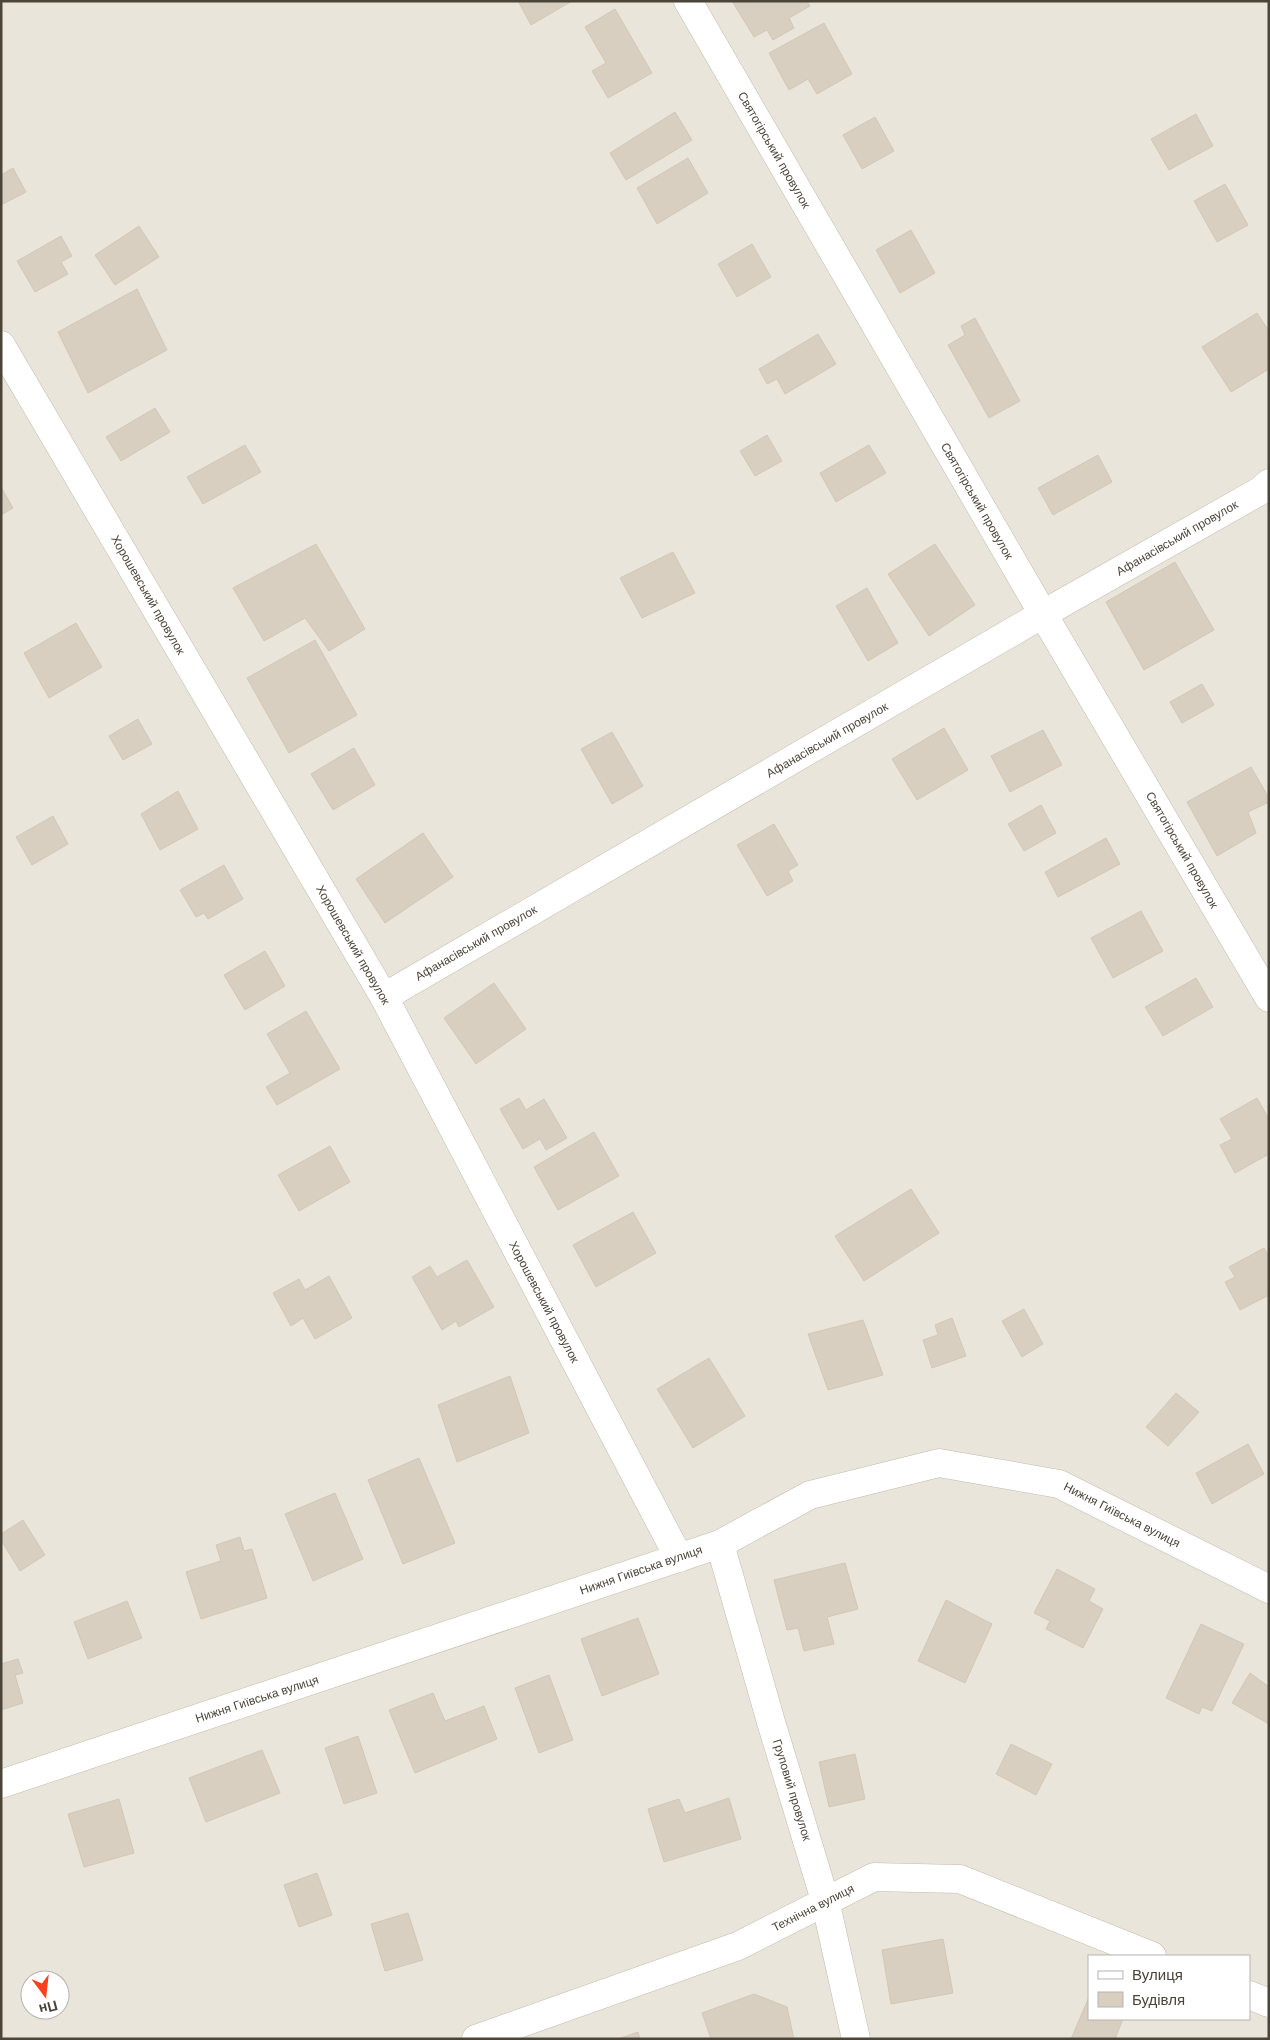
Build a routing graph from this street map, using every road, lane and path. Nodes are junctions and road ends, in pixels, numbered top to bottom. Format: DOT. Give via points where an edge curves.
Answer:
graph roads {
  1 [pos="688,1"];
  2 [pos="1,345"];
  3 [pos="1269,483"];
  4 [pos="1043,614"];
  5 [pos="384,997"];
  6 [pos="1269,998"];
  7 [pos="720,1544"];
  8 [pos="678,1558"];
  9 [pos="1269,1589"];
  10 [pos="1,1784"];
  11 [pos="825,1900"];
  12 [pos="1150,1955"];
  13 [pos="1250,1995"];
  14 [pos="1269,2003"];
  15 [pos="476,2039"];
  16 [pos="856,2039"];
  1 -- 4 [label="street, Святогірський провулок"];
  2 -- 5 [label="street, Хорошевський провулок"];
  3 -- 4 [label="street, Афанасівський провулок"];
  4 -- 5 [label="street, Афанасівський провулок"];
  4 -- 6 [label="street, Святогірський провулок"];
  5 -- 8 [label="street, Хорошевський провулок"];
  7 -- 8 [label="street, Нижня Гиївська вулиця"];
  7 -- 9 [label="street, Нижня Гиївська вулиця" via="810,1495 939,1463 1059,1484"];
  7 -- 11 [label="street, Груповий провулок"];
  8 -- 10 [label="street, Нижня Гиївська вулиця"];
  11 -- 12 [label="street, Технічна вулиця" via="874,1877 960,1878"];
  11 -- 15 [label="street, Технічна вулиця" via="738,1946"];
  11 -- 16 [label="street, Груповий провулок"];
  13 -- 14 [label="street"];
}
